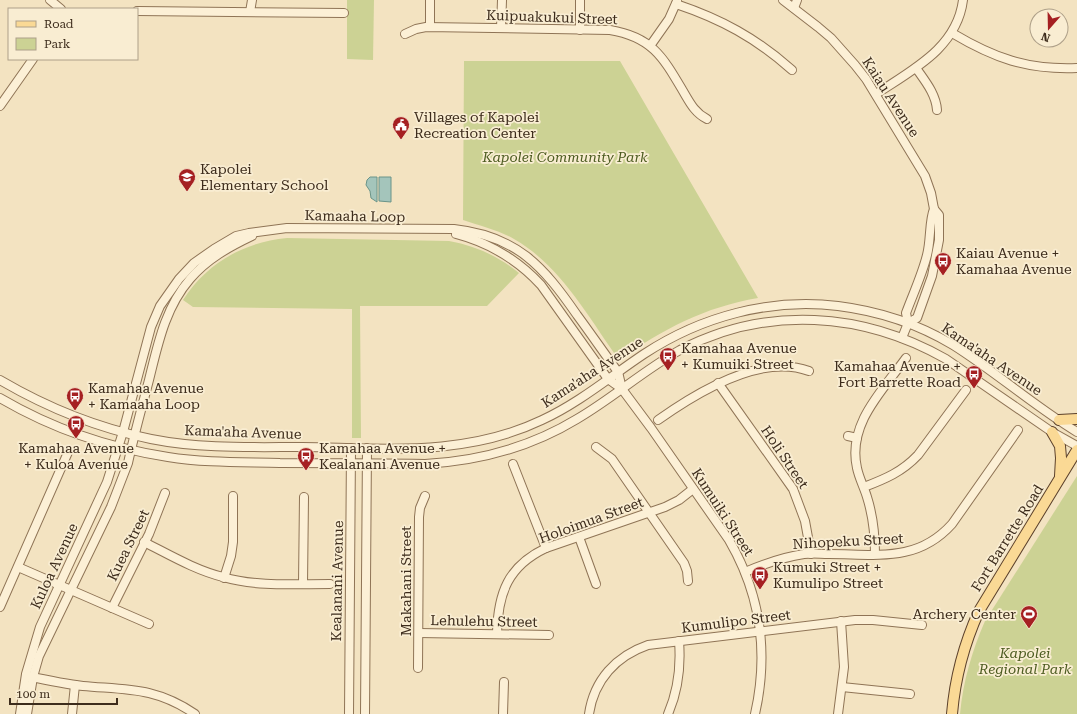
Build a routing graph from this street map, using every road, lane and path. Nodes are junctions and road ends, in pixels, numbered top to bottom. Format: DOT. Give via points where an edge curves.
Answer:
graph roads {
  1 [pos="50,0"];
  2 [pos="252,0"];
  3 [pos="430,0"];
  4 [pos="502,0"];
  5 [pos="580,0"];
  6 [pos="783,0"];
  7 [pos="963,0"];
  8 [pos="677,2"];
  9 [pos="796,4"];
  10 [pos="60,8"];
  11 [pos="138,11"];
  12 [pos="250,12"];
  13 [pos="344,13"];
  14 [pos="430,27"];
  15 [pos="501,28"];
  16 [pos="580,30"];
  17 [pos="952,33"];
  18 [pos="405,34"];
  19 [pos="650,46"];
  20 [pos="32,60"];
  21 [pos="916,68"];
  22 [pos="1077,68"];
  23 [pos="792,70"];
  24 [pos="876,94"];
  25 [pos="0,106"];
  26 [pos="937,110"];
  27 [pos="707,119"];
  28 [pos="934,209"];
  29 [pos="448,230"];
  30 [pos="262,231"];
  31 [pos="908,323"];
  32 [pos="902,338"];
  33 [pos="906,358"];
  34 [pos="809,371"];
  35 [pos="618,372"];
  36 [pos="608,379"];
  37 [pos="0,380"];
  38 [pos="718,383"];
  39 [pos="622,389"];
  40 [pos="966,390"];
  41 [pos="0,398"];
  42 [pos="1077,418"];
  43 [pos="658,420"];
  44 [pos="1059,420"];
  45 [pos="1018,430"];
  46 [pos="123,432"];
  47 [pos="1052,432"];
  48 [pos="1077,432"];
  49 [pos="134,435"];
  50 [pos="848,436"];
  51 [pos="857,438"];
  52 [pos="1077,446"];
  53 [pos="119,447"];
  54 [pos="596,447"];
  55 [pos="351,448"];
  56 [pos="367,448"];
  57 [pos="69,450"];
  58 [pos="131,450"];
  59 [pos="1077,450"];
  60 [pos="351,463"];
  61 [pos="367,463"];
  62 [pos="513,464"];
  63 [pos="1060,477"];
  64 [pos="864,487"];
  65 [pos="693,489"];
  66 [pos="165,493"];
  67 [pos="233,496"];
  68 [pos="425,496"];
  69 [pos="304,497"];
  70 [pos="650,512"];
  71 [pos="579,537"];
  72 [pos="144,542"];
  73 [pos="546,548"];
  74 [pos="811,554"];
  75 [pos="875,554"];
  76 [pos="18,567"];
  77 [pos="745,572"];
  78 [pos="224,578"];
  79 [pos="688,581"];
  80 [pos="303,584"];
  81 [pos="330,584"];
  82 [pos="596,584"];
  83 [pos="59,585"];
  84 [pos="72,590"];
  85 [pos="0,607"];
  86 [pos="112,608"];
  87 [pos="841,621"];
  88 [pos="149,624"];
  89 [pos="922,625"];
  90 [pos="761,631"];
  91 [pos="419,633"];
  92 [pos="497,633"];
  93 [pos="549,635"];
  94 [pos="679,641"];
  95 [pos="418,668"];
  96 [pos="29,676"];
  97 [pos="504,682"];
  98 [pos="75,685"];
  99 [pos="842,687"];
  100 [pos="910,694"];
  101 [pos="20,714"];
  102 [pos="27,714"];
  103 [pos="72,714"];
  104 [pos="195,714"];
  105 [pos="349,714"];
  106 [pos="365,714"];
  107 [pos="503,714"];
  108 [pos="589,714"];
  109 [pos="668,714"];
  110 [pos="755,714"];
  111 [pos="838,714"];
  112 [pos="952,714"];
  1 -- 10 [label="street"];
  2 -- 12 [label="street"];
  3 -- 14 [label="street"];
  4 -- 15 [label="street"];
  5 -- 16 [label="street"];
  6 -- 9 [label="street, Kaiau Avenue"];
  7 -- 17 [label="street" via="960,16"];
  8 -- 19 [label="street" via="669,19"];
  8 -- 23 [label="street" via="740,31"];
  9 -- 24 [label="street, Kaiau Avenue" via="844,51"];
  11 -- 12 [label="street"];
  12 -- 13 [label="street"];
  14 -- 15 [label="street, Kuipuakukui Street"];
  14 -- 18 [label="street, Kuipuakukui Street"];
  15 -- 16 [label="street, Kuipuakukui Street"];
  16 -- 19 [label="street, Kuipuakukui Street" via="619,31 635,36"];
  17 -- 21 [label="street" via="935,53"];
  17 -- 22 [label="street" via="989,53 1015,62 1052,68"];
  19 -- 27 [label="street, Kuipuakukui Street" via="666,62 693,107"];
  20 -- 25 [label="street"];
  21 -- 24 [label="street"];
  21 -- 26 [label="street" via="933,93"];
  24 -- 28 [label="street, Kaiau Avenue" via="921,168"];
  28 -- 31 [label="street, Kaiau Avenue" via="927,255 906,314"];
  28 -- 31 [label="street, Kaiau Avenue" via="939,215 940,228 935,265 917,318"];
  29 -- 30 [label="street, Kamaaha Loop" via="293,228"];
  29 -- 35 [label="street, Kamaaha Loop" via="463,230 487,236 510,246 537,265 559,288"];
  29 -- 36 [label="street, Kamaaha Loop" via="493,248 524,268 540,285"];
  30 -- 46 [label="street, Kamaaha Loop" via="236,236 214,249 186,271 169,292 155,316 146,342"];
  30 -- 49 [label="street, Kamaaha Loop" via="207,262 176,298 162,330"];
  31 -- 32 [label="street"];
  31 -- 35 [label="street, Kama'aha Avenue" via="858,309 824,305 789,304 755,308 689,329 658,345"];
  31 -- 44 [label="street, Kama'aha Avenue" via="954,346"];
  32 -- 39 [label="street, Kama'aha Avenue" via="871,328 834,321 790,320 758,324 726,331 695,343 666,358"];
  32 -- 47 [label="street, Kama'aha Avenue" via="946,359"];
  33 -- 51 [label="street" via="865,416"];
  34 -- 38 [label="street" via="790,366 772,368"];
  35 -- 36 [label="street, Kama'aha Avenue"];
  35 -- 39 [label="street, Kamaaha Loop"];
  36 -- 39 [label="street, Kamaaha Loop"];
  36 -- 56 [label="street, Kama'aha Avenue" via="555,414 493,438 442,447"];
  37 -- 46 [label="street, Kama'aha Avenue" via="51,407"];
  38 -- 43 [label="street"];
  38 -- 74 [label="street, Holi Street" via="793,489 805,521"];
  39 -- 61 [label="street, Kama'aha Avenue" via="563,428 502,452 443,463"];
  39 -- 65 [label="street, Kumuiki Street"];
  40 -- 64 [label="street" via="912,462 891,477"];
  41 -- 53 [label="street, Kama'aha Avenue" via="45,421"];
  42 -- 44 [label="main road"];
  44 -- 48 [label="street, Kama'aha Avenue"];
  45 -- 75 [label="street, Nihopeku Street" via="952,524 940,535 912,551"];
  46 -- 49 [label="street, Kama'aha Avenue"];
  46 -- 53 [label="street, Kuloa Avenue"];
  47 -- 52 [label="street, Kama'aha Avenue"];
  47 -- 63 [label="main road" via="1060,446"];
  49 -- 55 [label="street, Kama'aha Avenue" via="213,446"];
  49 -- 58 [label="street, Kuloa Avenue"];
  50 -- 51 [label="street"];
  51 -- 64 [label="street" via="856,462"];
  53 -- 58 [label="street, Kama'aha Avenue"];
  53 -- 83 [label="street, Kuloa Avenue" via="103,492"];
  54 -- 70 [label="street" via="612,459"];
  55 -- 56 [label="street, Kama'aha Avenue"];
  55 -- 60 [label="street, Kealanani Avenue"];
  56 -- 61 [label="street, Kealanani Avenue"];
  57 -- 76 [label="street"];
  58 -- 60 [label="street, Kama'aha Avenue" via="169,458 212,462"];
  58 -- 84 [label="street, Kuloa Avenue" via="115,498"];
  59 -- 63 [label="main road, Fort Barrette Road"];
  60 -- 61 [label="street, Kama'aha Avenue"];
  60 -- 105 [label="street, Kealanani Avenue"];
  61 -- 106 [label="street, Kealanani Avenue"];
  62 -- 73 [label="street"];
  63 -- 112 [label="main road, Fort Barrette Road" via="982,605 970,630 959,668"];
  64 -- 75 [label="street" via="872,518"];
  65 -- 70 [label="street, Holoimua Street" via="672,504"];
  65 -- 77 [label="street, Kumuiki Street" via="729,540"];
  66 -- 72 [label="street, Kuea Street"];
  67 -- 78 [label="street" via="233,538"];
  68 -- 91 [label="street, Makahani Street" via="419,517"];
  69 -- 80 [label="street"];
  70 -- 71 [label="street, Holoimua Street"];
  70 -- 79 [label="street" via="684,563 688,571"];
  71 -- 73 [label="street, Holoimua Street"];
  71 -- 82 [label="street"];
  72 -- 78 [label="street" via="191,567"];
  72 -- 86 [label="street, Kuea Street"];
  73 -- 92 [label="street, Holoimua Street" via="529,558 505,587 499,604"];
  74 -- 75 [label="street, Nihopeku Street"];
  74 -- 77 [label="street, Nihopeku Street" via="780,559"];
  76 -- 83 [label="street"];
  76 -- 85 [label="street"];
  77 -- 90 [label="street, Kumuiki Street"];
  78 -- 80 [label="street" via="256,583"];
  80 -- 81 [label="street"];
  83 -- 84 [label="street"];
  83 -- 96 [label="street, Kuloa Avenue" via="38,632"];
  84 -- 86 [label="street"];
  84 -- 96 [label="street, Kuloa Avenue"];
  86 -- 88 [label="street"];
  87 -- 89 [label="street, Kumulipo Street" via="864,620"];
  87 -- 90 [label="street, Kumulipo Street"];
  87 -- 99 [label="street" via="844,667"];
  90 -- 94 [label="street, Kumulipo Street"];
  90 -- 110 [label="street, Kumuiki Street" via="761,685"];
  91 -- 92 [label="street, Lehulehu Street"];
  91 -- 95 [label="street, Makahani Street"];
  92 -- 93 [label="street, Lehulehu Street"];
  94 -- 108 [label="street, Kumulipo Street" via="639,648 616,662 599,684"];
  94 -- 109 [label="street" via="679,676"];
  96 -- 98 [label="street"];
  96 -- 101 [label="street, Kuloa Avenue"];
  96 -- 102 [label="street, Kuloa Avenue"];
  97 -- 107 [label="street"];
  98 -- 103 [label="street"];
  98 -- 104 [label="street" via="152,693"];
  99 -- 100 [label="street"];
  99 -- 111 [label="street"];
}
